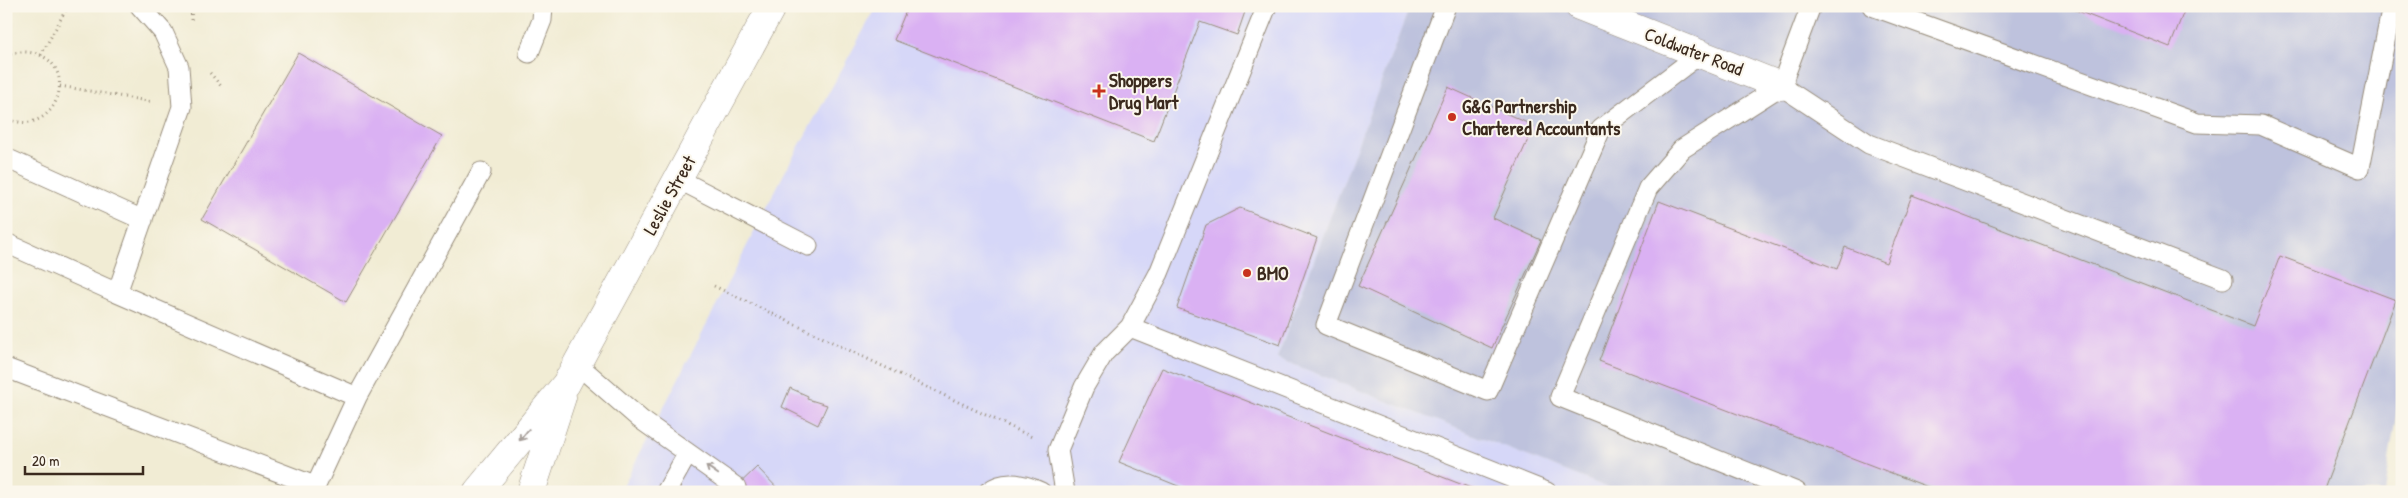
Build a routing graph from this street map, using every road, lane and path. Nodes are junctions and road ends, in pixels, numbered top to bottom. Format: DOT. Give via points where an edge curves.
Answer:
graph roads {
  1 [pos="68,6"];
  2 [pos="544,6"];
  3 [pos="772,6"];
  4 [pos="1267,6"];
  5 [pos="1446,6"];
  6 [pos="1579,6"];
  7 [pos="1811,6"];
  8 [pos="1872,6"];
  9 [pos="2392,6"];
  10 [pos="146,9"];
  11 [pos="529,53"];
  12 [pos="1700,54"];
  13 [pos="41,55"];
  14 [pos="6,56"];
  15 [pos="60,86"];
  16 [pos="1782,86"];
  17 [pos="153,102"];
  18 [pos="6,118"];
  19 [pos="6,158"];
  20 [pos="480,172"];
  21 [pos="678,179"];
  22 [pos="143,220"];
  23 [pos="6,243"];
  24 [pos="808,246"];
  25 [pos="2222,279"];
  26 [pos="714,286"];
  27 [pos="118,294"];
  28 [pos="1130,327"];
  29 [pos="6,368"];
  30 [pos="571,374"];
  31 [pos="357,397"];
  32 [pos="1058,450"];
  33 [pos="688,453"];
  34 [pos="736,487"];
  35 [pos="314,489"];
  36 [pos="478,492"];
  37 [pos="531,492"];
  38 [pos="666,492"];
  39 [pos="988,492"];
  40 [pos="1041,492"];
  41 [pos="1065,492"];
  42 [pos="1547,492"];
  43 [pos="1797,492"];
  1 -- 13 [label="path"];
  2 -- 11 [label="lane"];
  3 -- 21 [label="main road, Leslie Street"];
  4 -- 28 [label="lane" via="1159,273"];
  5 -- 12 [label="lane" via="1326,325 1488,391 1602,129"];
  6 -- 12 [label="main road, Coldwater Road"];
  7 -- 16 [label="lane"];
  8 -- 9 [label="lane" via="2198,123 2261,125 2360,168"];
  10 -- 22 [label="lane" via="163,32 179,67 182,107"];
  12 -- 16 [label="main road, Coldwater Road"];
  13 -- 14 [label="path" via="19,52"];
  13 -- 15 [label="path" via="58,73"];
  15 -- 17 [label="path"];
  15 -- 18 [label="path" via="53,109 44,117 20,123"];
  16 -- 25 [label="lane" via="1869,144"];
  16 -- 43 [label="lane" via="1682,149 1648,188 1560,397"];
  19 -- 22 [label="lane"];
  20 -- 31 [label="lane"];
  21 -- 24 [label="lane"];
  21 -- 30 [label="main road, Leslie Street"];
  22 -- 27 [label="lane"];
  23 -- 27 [label="lane"];
  26 -- 32 [label="path"];
  27 -- 31 [label="lane"];
  28 -- 32 [label="lane" via="1104,353 1084,387"];
  28 -- 42 [label="lane"];
  29 -- 35 [label="lane"];
  30 -- 33 [label="lane"];
  30 -- 36 [label="main road, Leslie Street, one-way"];
  30 -- 37 [label="main road, Leslie Street"];
  31 -- 35 [label="lane"];
  32 -- 41 [label="lane"];
  34 -- 33 [label="lane, one-way"];
  33 -- 38 [label="lane"];
  39 -- 40 [label="lane" via="1014,483"];
}
